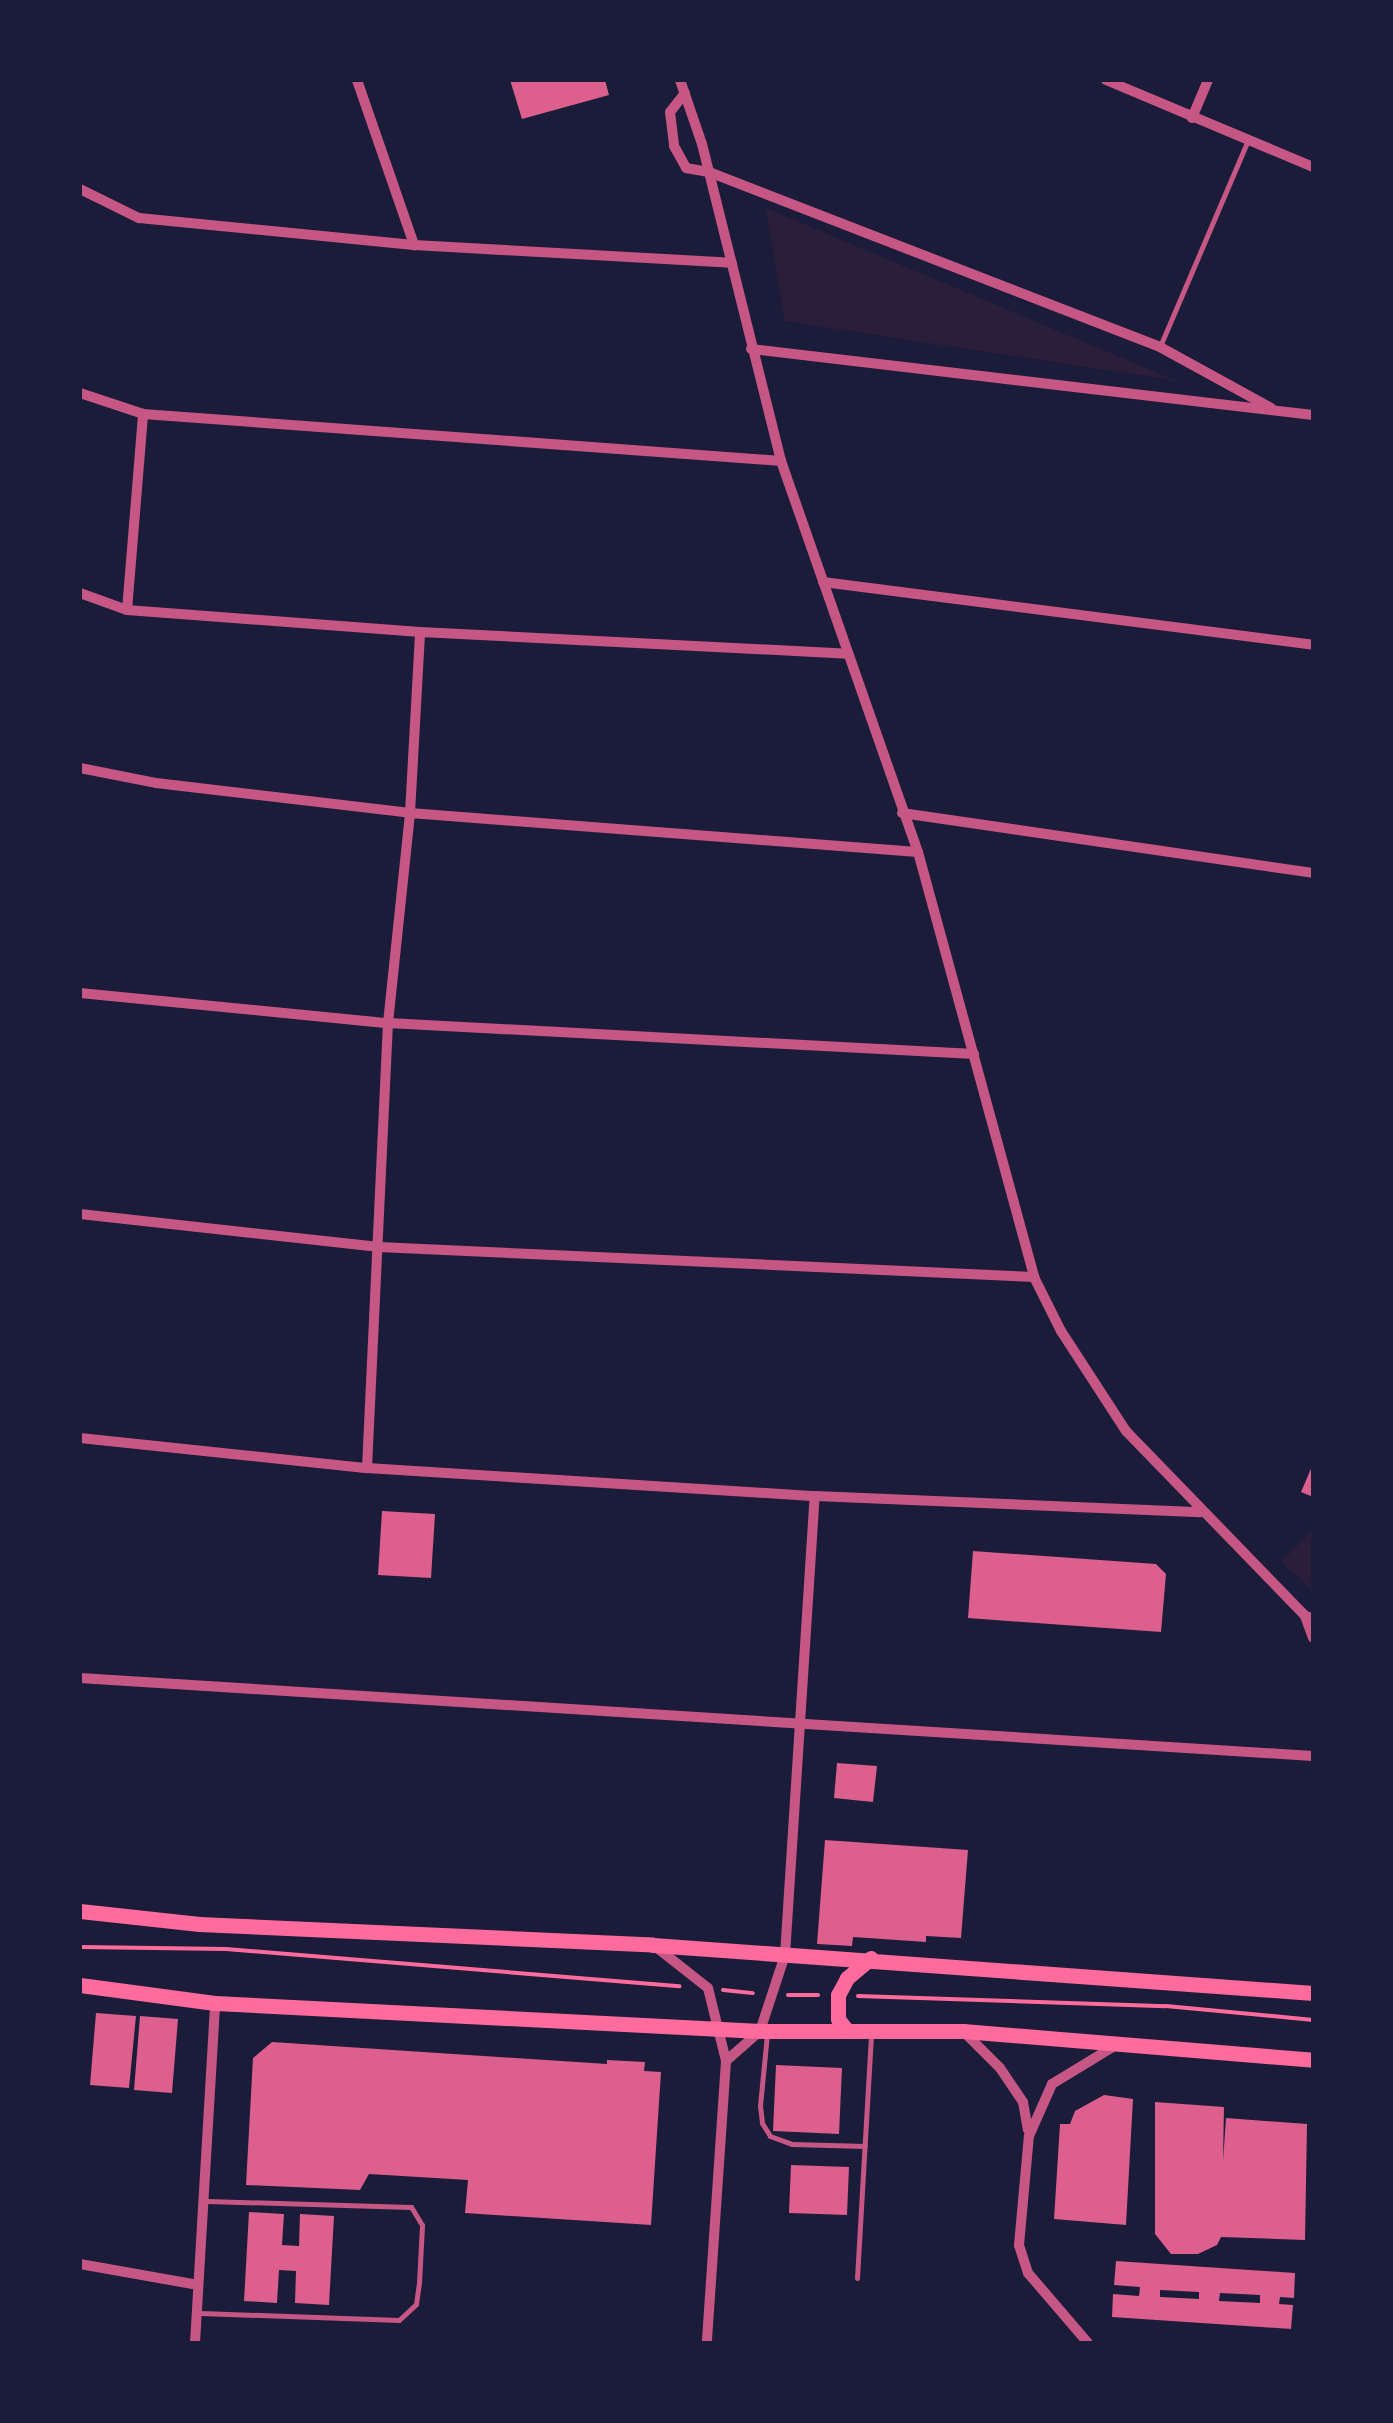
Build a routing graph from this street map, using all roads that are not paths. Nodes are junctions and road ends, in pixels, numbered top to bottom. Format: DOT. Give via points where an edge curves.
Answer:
graph roads {
  1 [pos="357,80"];
  2 [pos="680,80"];
  3 [pos="1106,80"];
  4 [pos="1208,80"];
  5 [pos="685,94"];
  6 [pos="1192,118"];
  7 [pos="1248,140"];
  8 [pos="1313,167"];
  9 [pos="708,172"];
  10 [pos="80,188"];
  11 [pos="414,246"];
  12 [pos="731,264"];
  13 [pos="1160,347"];
  14 [pos="751,349"];
  15 [pos="80,393"];
  16 [pos="1272,408"];
  17 [pos="143,414"];
  18 [pos="1313,415"];
  19 [pos="782,460"];
  20 [pos="824,582"];
  21 [pos="80,593"];
  22 [pos="127,610"];
  23 [pos="420,632"];
  24 [pos="1313,644"];
  25 [pos="847,654"];
  26 [pos="80,768"];
  27 [pos="410,813"];
  28 [pos="902,813"];
  29 [pos="918,852"];
  30 [pos="1313,873"];
  31 [pos="80,992"];
  32 [pos="388,1023"];
  33 [pos="974,1054"];
  34 [pos="80,1214"];
  35 [pos="379,1247"];
  36 [pos="1034,1278"];
  37 [pos="80,1438"];
  38 [pos="367,1468"];
  39 [pos="815,1496"];
  40 [pos="1202,1512"];
  41 [pos="1309,1617"];
  42 [pos="1312,1636"];
  43 [pos="80,1678"];
  44 [pos="798,1725"];
  45 [pos="1313,1756"];
  46 [pos="80,1911"];
  47 [pos="653,1944"];
  48 [pos="785,1955"];
  49 [pos="872,1958"];
  50 [pos="80,1985"];
  51 [pos="1313,1993"];
  52 [pos="215,2003"];
  53 [pos="718,2028"];
  54 [pos="846,2028"];
  55 [pos="871,2030"];
  56 [pos="764,2031"];
  57 [pos="963,2031"];
  58 [pos="1116,2044"];
  59 [pos="726,2060"];
  60 [pos="1313,2060"];
  61 [pos="1028,2136"];
  62 [pos="865,2146"];
  63 [pos="203,2201"];
  64 [pos="80,2264"];
  65 [pos="857,2278"];
  66 [pos="198,2285"];
  67 [pos="197,2312"];
  68 [pos="195,2343"];
  69 [pos="707,2343"];
  70 [pos="1088,2343"];
  1 -- 11 [label="street"];
  2 -- 5 [label="street"];
  3 -- 6 [label="street"];
  4 -- 6 [label="street"];
  5 -- 9 [label="street"];
  5 -- 9 [label="street" via="670,112 674,146 686,168"];
  6 -- 7 [label="street"];
  7 -- 8 [label="street"];
  7 -- 13 [label="lane"];
  9 -- 12 [label="street"];
  9 -- 13 [label="street"];
  10 -- 11 [label="street" via="139,218"];
  11 -- 12 [label="street"];
  12 -- 14 [label="street"];
  13 -- 16 [label="street"];
  14 -- 16 [label="street"];
  14 -- 19 [label="street"];
  15 -- 17 [label="street"];
  16 -- 18 [label="street"];
  17 -- 19 [label="street"];
  17 -- 22 [label="street"];
  19 -- 20 [label="street"];
  20 -- 24 [label="street"];
  20 -- 25 [label="street"];
  21 -- 22 [label="street"];
  22 -- 23 [label="street"];
  23 -- 25 [label="street"];
  23 -- 27 [label="street"];
  25 -- 28 [label="street"];
  26 -- 27 [label="street"];
  27 -- 29 [label="street"];
  27 -- 32 [label="street"];
  28 -- 29 [label="street"];
  28 -- 30 [label="street"];
  29 -- 33 [label="street"];
  31 -- 32 [label="street"];
  32 -- 33 [label="street"];
  32 -- 35 [label="street"];
  33 -- 36 [label="street"];
  34 -- 35 [label="street"];
  35 -- 36 [label="street"];
  35 -- 38 [label="street"];
  36 -- 40 [label="street" via="1126,1430"];
  37 -- 38 [label="street"];
  38 -- 39 [label="street"];
  39 -- 40 [label="street"];
  39 -- 44 [label="street"];
  40 -- 41 [label="street"];
  41 -- 42 [label="street"];
  43 -- 44 [label="street"];
  44 -- 45 [label="street"];
  44 -- 48 [label="street"];
  46 -- 47 [label="main road" via="200,1924"];
  47 -- 48 [label="main road"];
  47 -- 53 [label="street" via="708,1988"];
  48 -- 49 [label="main road"];
  48 -- 56 [label="street"];
  49 -- 51 [label="main road"];
  49 -- 54 [label="main road" via="838,1995 838,2019"];
  50 -- 52 [label="main road"];
  52 -- 53 [label="main road"];
  52 -- 63 [label="street"];
  53 -- 56 [label="main road"];
  53 -- 59 [label="street"];
  54 -- 55 [label="main road"];
  54 -- 56 [label="main road"];
  55 -- 57 [label="main road"];
  55 -- 62 [label="lane"];
  56 -- 59 [label="street"];
  56 -- 62 [label="lane" via="760,2106 770,2136 792,2144"];
  57 -- 58 [label="main road"];
  57 -- 61 [label="street" via="1023,2102"];
  58 -- 60 [label="main road"];
  58 -- 61 [label="street" via="1052,2084"];
  59 -- 69 [label="street"];
  61 -- 70 [label="street" via="1019,2245 1028,2273"];
  62 -- 65 [label="lane"];
  63 -- 66 [label="street"];
  63 -- 67 [label="lane" via="412,2207 422,2225 419,2283 416,2304 399,2320"];
  64 -- 66 [label="street"];
  66 -- 67 [label="street"];
  67 -- 68 [label="street"];
}
